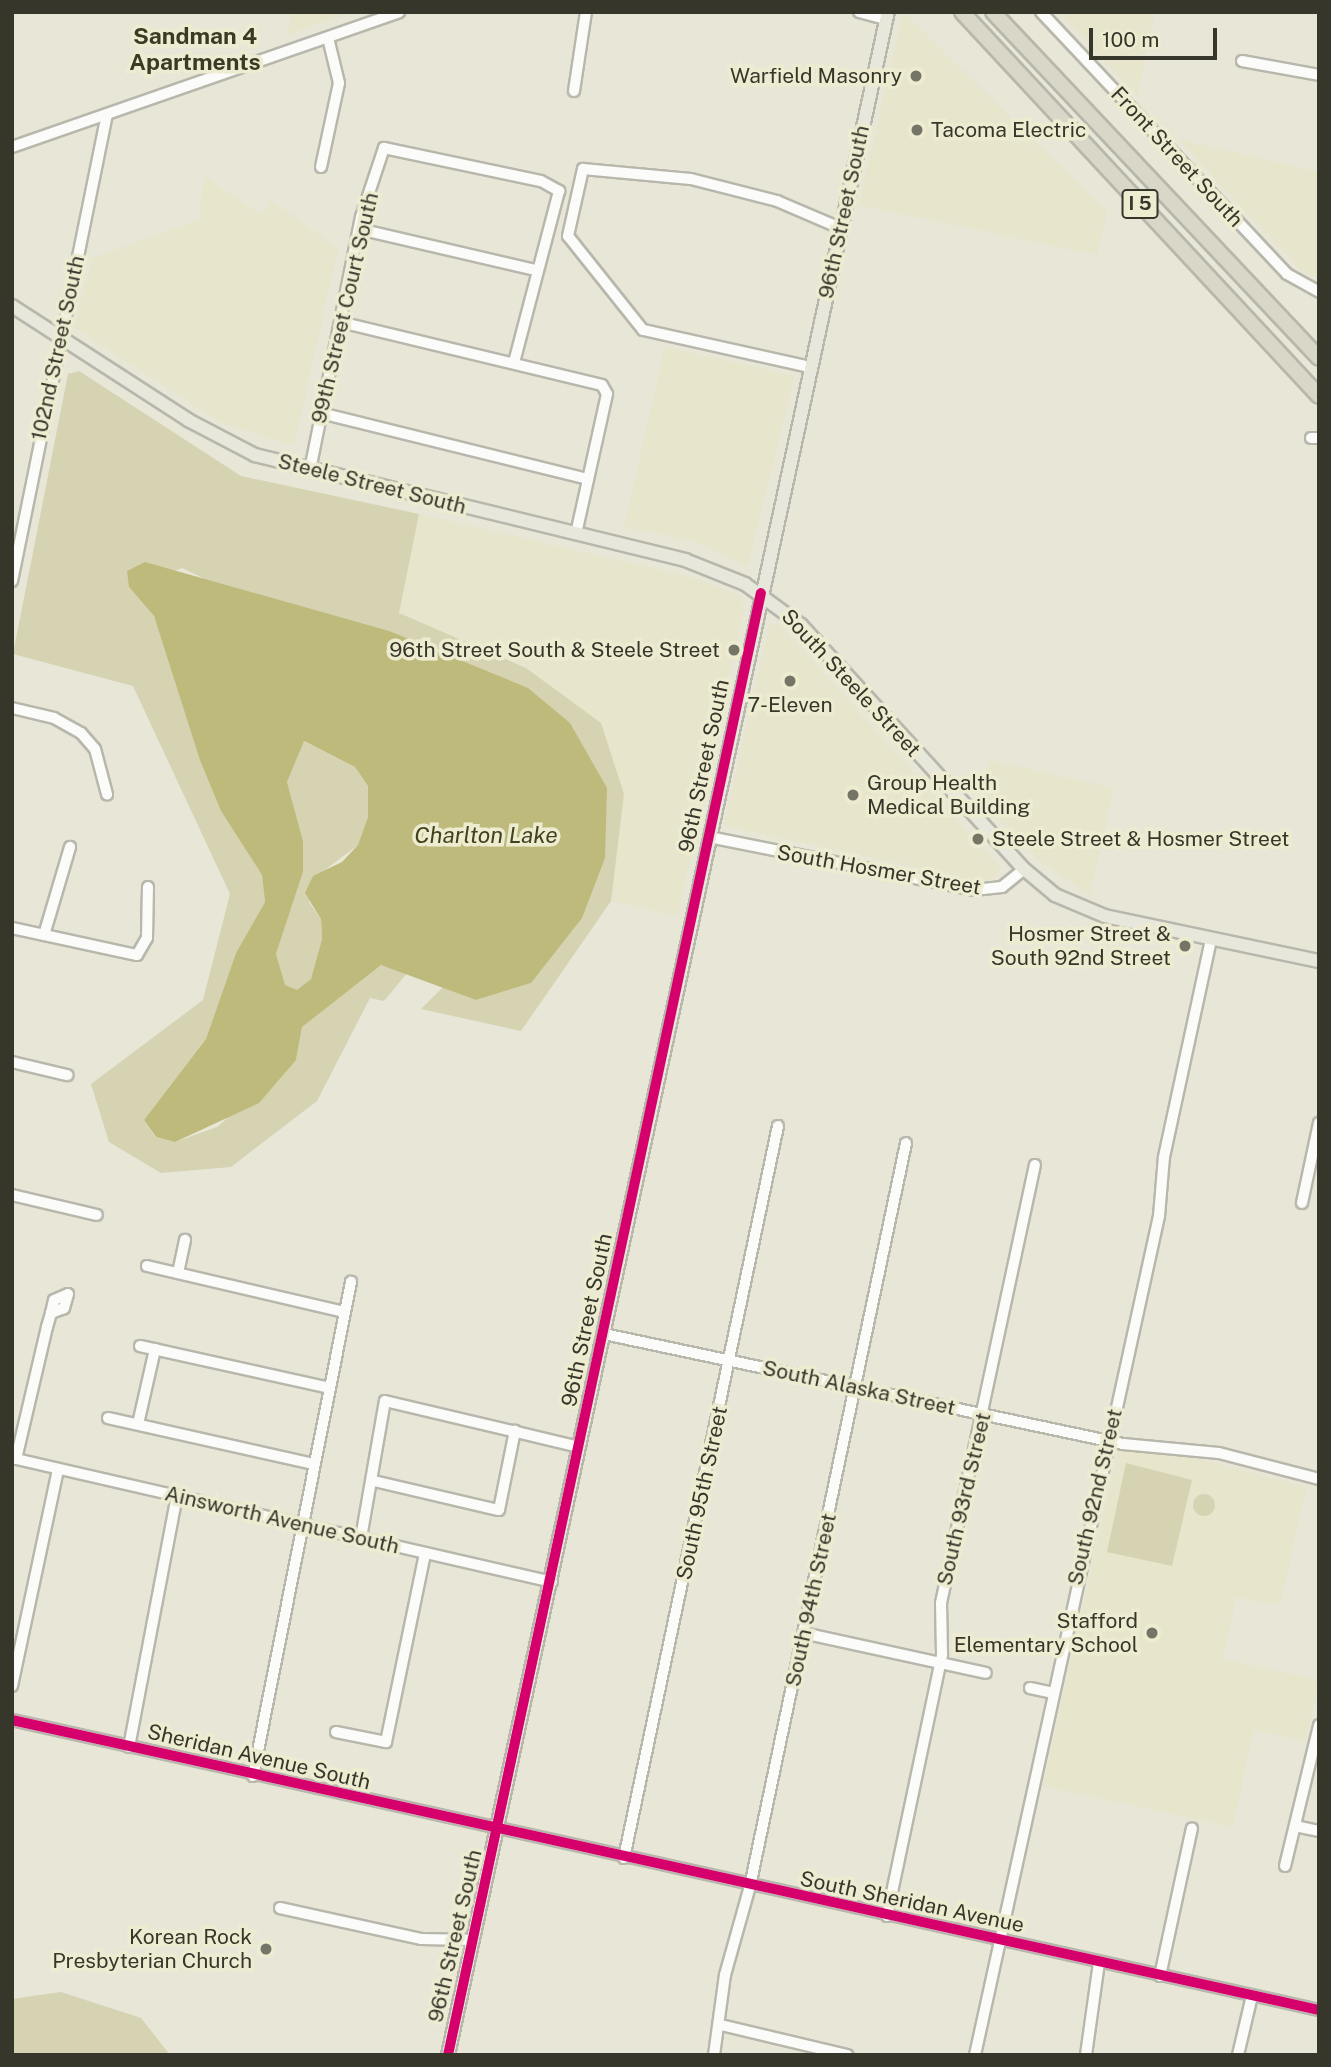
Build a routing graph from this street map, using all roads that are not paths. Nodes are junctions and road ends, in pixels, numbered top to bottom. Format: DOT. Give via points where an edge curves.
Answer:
graph roads {
  1 [pos="399,12"];
  2 [pos="586,12"];
  3 [pos="859,12"];
  4 [pos="962,12"];
  5 [pos="993,12"];
  6 [pos="1041,12"];
  7 [pos="887,16"];
  8 [pos="328,38"];
  9 [pos="1242,61"];
  10 [pos="1319,75"];
  11 [pos="574,92"];
  12 [pos="107,115"];
  13 [pos="12,147"];
  14 [pos="321,167"];
  15 [pos="840,228"];
  16 [pos="359,229"];
  17 [pos="535,270"];
  18 [pos="1319,292"];
  19 [pos="12,306"];
  20 [pos="340,322"];
  21 [pos="60,336"];
  22 [pos="1319,358"];
  23 [pos="513,362"];
  24 [pos="810,367"];
  25 [pos="1319,396"];
  26 [pos="321,413"];
  27 [pos="310,470"];
  28 [pos="588,478"];
  29 [pos="576,534"];
  30 [pos="12,581"];
  31 [pos="761,593"];
  32 [pos="12,708"];
  33 [pos="107,794"];
  34 [pos="709,837"];
  35 [pos="70,847"];
  36 [pos="1024,869"];
  37 [pos="148,887"];
  38 [pos="12,928"];
  39 [pos="44,935"];
  40 [pos="1211,939"];
  41 [pos="1319,961"];
  42 [pos="12,1062"];
  43 [pos="66,1075"];
  44 [pos="1319,1123"];
  45 [pos="778,1126"];
  46 [pos="906,1143"];
  47 [pos="1035,1165"];
  48 [pos="12,1195"];
  49 [pos="1302,1203"];
  50 [pos="97,1215"];
  51 [pos="185,1240"];
  52 [pos="147,1266"];
  53 [pos="178,1273"];
  54 [pos="351,1282"];
  55 [pos="344,1312"];
  56 [pos="51,1313"];
  57 [pos="604,1334"];
  58 [pos="141,1346"];
  59 [pos="155,1349"];
  60 [pos="730,1361"];
  61 [pos="329,1388"];
  62 [pos="856,1388"];
  63 [pos="983,1414"];
  64 [pos="108,1418"];
  65 [pos="138,1424"];
  66 [pos="515,1432"];
  67 [pos="1106,1440"];
  68 [pos="580,1447"];
  69 [pos="14,1458"];
  70 [pos="313,1464"];
  71 [pos="58,1469"];
  72 [pos="1319,1479"];
  73 [pos="374,1481"];
  74 [pos="177,1496"];
  75 [pos="305,1525"];
  76 [pos="361,1538"];
  77 [pos="425,1553"];
  78 [pos="552,1582"];
  79 [pos="803,1633"];
  80 [pos="940,1663"];
  81 [pos="986,1673"];
  82 [pos="12,1686"];
  83 [pos="1030,1688"];
  84 [pos="1053,1693"];
  85 [pos="12,1720"];
  86 [pos="1318,1731"];
  87 [pos="336,1732"];
  88 [pos="129,1747"];
  89 [pos="253,1776"];
  90 [pos="1295,1826"];
  91 [pos="1192,1828"];
  92 [pos="1319,1831"];
  93 [pos="498,1832"];
  94 [pos="624,1858"];
  95 [pos="1285,1866"];
  96 [pos="750,1886"];
  97 [pos="280,1908"];
  98 [pos="887,1916"];
  99 [pos="474,1940"];
  100 [pos="1000,1941"];
  101 [pos="1099,1962"];
  102 [pos="1160,1976"];
  103 [pos="1251,1996"];
  104 [pos="1319,2010"];
  105 [pos="721,2025"];
  106 [pos="448,2055"];
  107 [pos="714,2055"];
  108 [pos="847,2055"];
  109 [pos="975,2055"];
  110 [pos="1087,2055"];
  111 [pos="1238,2055"];
  1 -- 8 [label="street"];
  2 -- 11 [label="street"];
  3 -- 7 [label="street"];
  4 -- 25 [label="highway, I 5"];
  5 -- 22 [label="highway, I 5"];
  6 -- 18 [label="street, Front Street South" via="1287,274"];
  7 -- 15 [label="main road, 96th Street South"];
  8 -- 12 [label="street"];
  8 -- 14 [label="street" via="339,83"];
  9 -- 10 [label="street"];
  12 -- 13 [label="street"];
  12 -- 21 [label="street, 102nd Street South"];
  15 -- 24 [label="main road, 96th Street South"];
  15 -- 24 [label="street" via="778,201 691,179 583,169 568,236 643,330"];
  16 -- 17 [label="street"];
  16 -- 17 [label="street, 99th Street Court South" via="384,148 399,146 558,188 551,241"];
  16 -- 20 [label="street, 99th Street Court South"];
  17 -- 23 [label="street"];
  19 -- 21 [label="main road, Steele Street South"];
  20 -- 23 [label="street"];
  20 -- 26 [label="street, 99th Street Court South"];
  21 -- 27 [label="main road, Steele Street South" via="224,441"];
  21 -- 30 [label="street, 102nd Street South"];
  23 -- 28 [label="street" via="606,389"];
  24 -- 31 [label="main road, 96th Street South"];
  26 -- 27 [label="street, 99th Street Court South"];
  26 -- 28 [label="street"];
  27 -- 29 [label="main road, Steele Street South"];
  28 -- 29 [label="street"];
  29 -- 31 [label="main road, Steele Street South" via="701,565"];
  31 -- 34 [label="main road, 96th Street South"];
  31 -- 36 [label="main road, South Steele Street" via="812,636"];
  32 -- 33 [label="street" via="60,720 81,733 94,749"];
  34 -- 36 [label="street, South Hosmer Street" via="974,890 1002,887"];
  34 -- 57 [label="main road, 96th Street South"];
  35 -- 39 [label="street"];
  36 -- 40 [label="main road" via="1087,911"];
  37 -- 39 [label="street" via="147,938 137,955"];
  38 -- 39 [label="street"];
  40 -- 41 [label="main road"];
  40 -- 67 [label="street, South 92nd Street" via="1164,1157 1159,1216"];
  42 -- 43 [label="street"];
  44 -- 49 [label="street"];
  45 -- 60 [label="street, South 95th Street"];
  46 -- 62 [label="street, South 94th Street"];
  47 -- 63 [label="street, South 93rd Street"];
  48 -- 50 [label="street"];
  51 -- 53 [label="street"];
  52 -- 53 [label="street"];
  53 -- 55 [label="street"];
  54 -- 55 [label="street"];
  55 -- 61 [label="street"];
  56 -- 69 [label="street"];
  57 -- 60 [label="street, South Alaska Street"];
  57 -- 68 [label="main road, 96th Street South"];
  58 -- 59 [label="street"];
  59 -- 61 [label="street"];
  59 -- 65 [label="street"];
  60 -- 62 [label="street, South Alaska Street"];
  60 -- 94 [label="street, South 95th Street"];
  61 -- 70 [label="street"];
  62 -- 63 [label="street, South Alaska Street"];
  62 -- 79 [label="street, South 94th Street"];
  63 -- 67 [label="street, South Alaska Street"];
  63 -- 80 [label="street, South 93rd Street" via="940,1603"];
  64 -- 65 [label="street"];
  65 -- 70 [label="street"];
  66 -- 68 [label="street"];
  66 -- 73 [label="street" via="499,1510"];
  66 -- 73 [label="street" via="385,1401"];
  67 -- 72 [label="street, South Alaska Street" via="1219,1453"];
  67 -- 84 [label="street, South 92nd Street"];
  68 -- 78 [label="main road, 96th Street South"];
  69 -- 71 [label="street, Ainsworth Avenue South"];
  70 -- 75 [label="street"];
  71 -- 74 [label="street, Ainsworth Avenue South"];
  71 -- 82 [label="street"];
  73 -- 76 [label="street"];
  74 -- 75 [label="street, Ainsworth Avenue South"];
  74 -- 88 [label="street"];
  75 -- 76 [label="street, Ainsworth Avenue South"];
  75 -- 89 [label="street"];
  76 -- 77 [label="street, Ainsworth Avenue South"];
  77 -- 78 [label="street, Ainsworth Avenue South"];
  77 -- 87 [label="street" via="386,1742"];
  78 -- 93 [label="main road, 96th Street South"];
  79 -- 80 [label="street"];
  79 -- 96 [label="street, South 94th Street"];
  80 -- 81 [label="street"];
  80 -- 98 [label="street, South 93rd Street"];
  83 -- 84 [label="street"];
  84 -- 100 [label="street, South 92nd Street"];
  85 -- 88 [label="street, Sheridan Avenue South"];
  86 -- 90 [label="street"];
  88 -- 89 [label="street, Sheridan Avenue South"];
  89 -- 93 [label="street, Sheridan Avenue South"];
  90 -- 92 [label="street"];
  90 -- 95 [label="street"];
  91 -- 102 [label="street"];
  93 -- 94 [label="street, South Sheridan Avenue"];
  93 -- 99 [label="main road, 96th Street South"];
  94 -- 96 [label="street, South Sheridan Avenue"];
  96 -- 98 [label="street, South Sheridan Avenue"];
  96 -- 105 [label="street, South 94th Street" via="724,1975"];
  97 -- 99 [label="street" via="421,1939"];
  98 -- 100 [label="street, South Sheridan Avenue"];
  99 -- 106 [label="main road, 96th Street South"];
  100 -- 101 [label="street, South Sheridan Avenue"];
  100 -- 109 [label="street, South 92nd Street"];
  101 -- 102 [label="street, South Sheridan Avenue"];
  101 -- 110 [label="street"];
  102 -- 103 [label="street, South Sheridan Avenue"];
  103 -- 104 [label="street, South Sheridan Avenue"];
  103 -- 111 [label="street"];
  105 -- 107 [label="street, South 94th Street"];
  105 -- 108 [label="street"];
}
